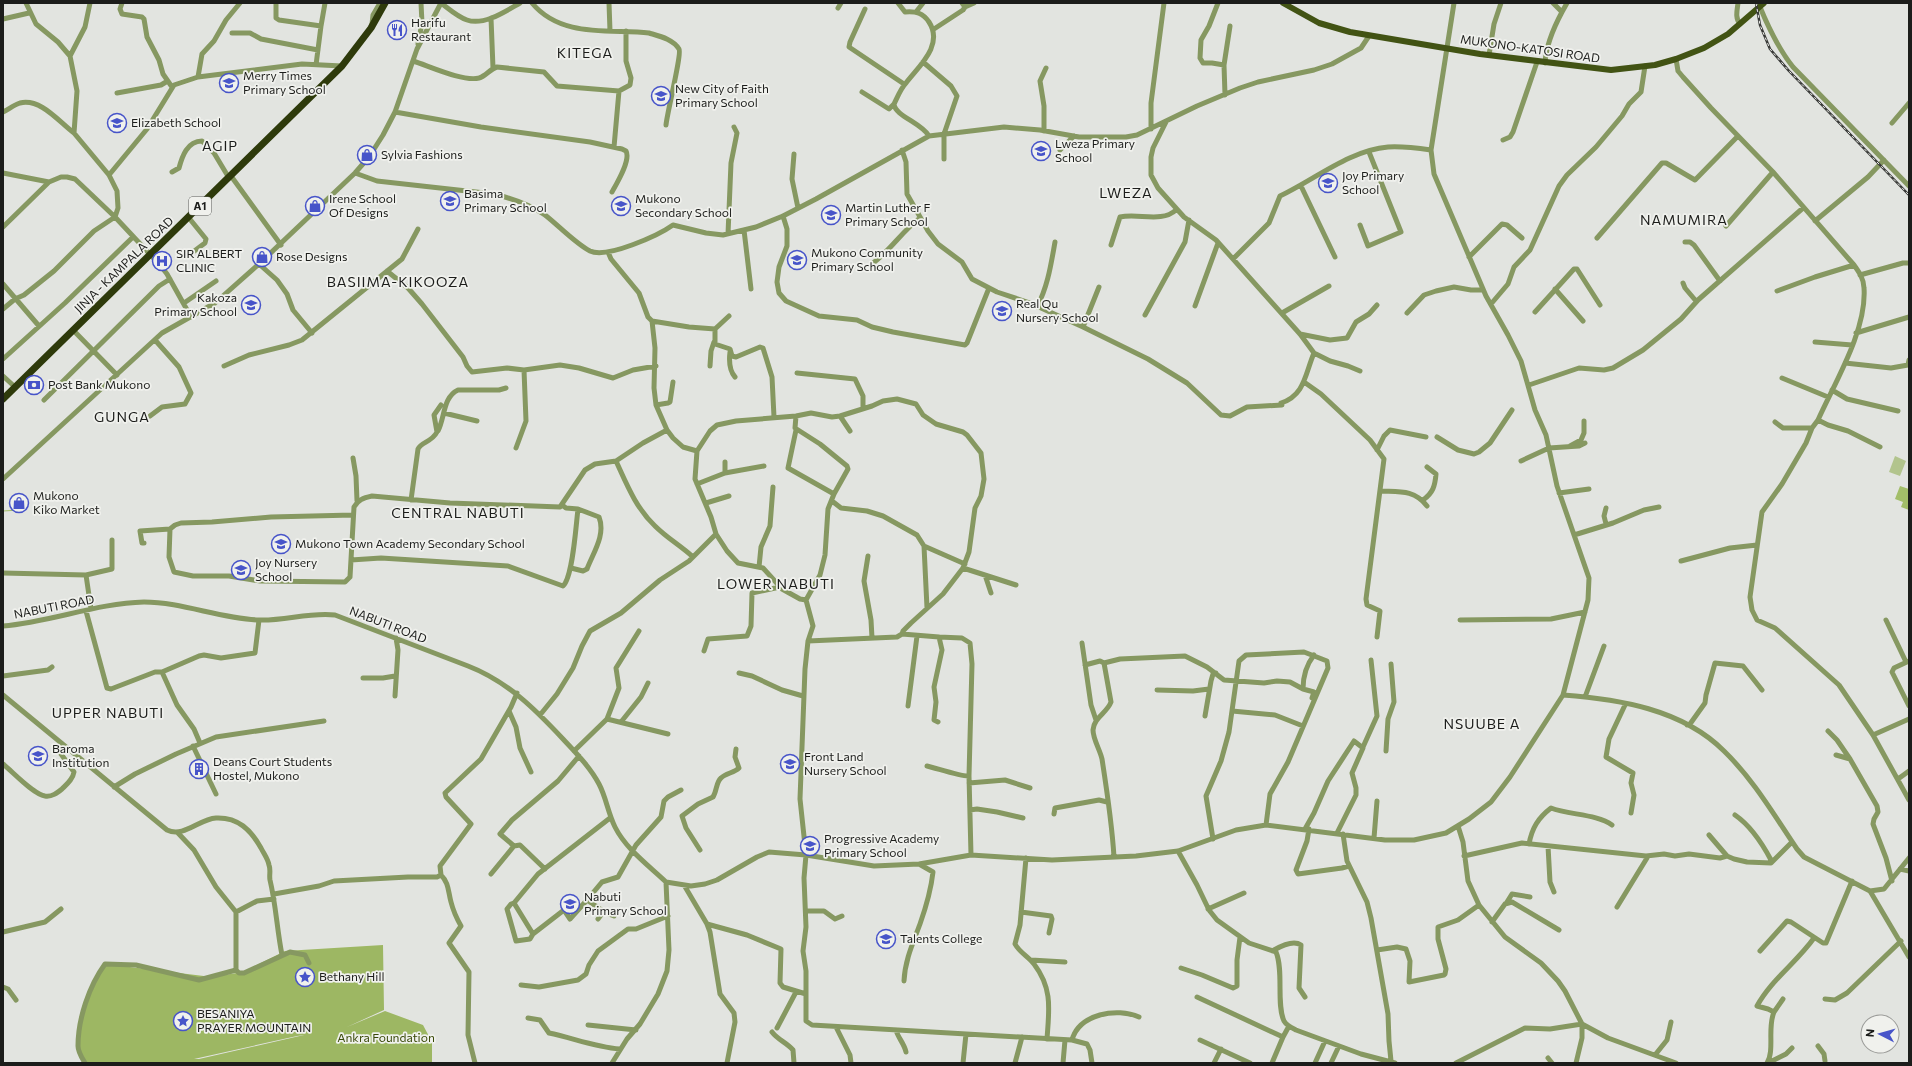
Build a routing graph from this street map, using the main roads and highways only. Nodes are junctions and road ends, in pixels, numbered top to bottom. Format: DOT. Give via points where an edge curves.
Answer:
graph roads {
  1 [pos="385,3"];
  2 [pos="1283,3"];
  3 [pos="1762,5"];
  4 [pos="3,399"];
  1 -- 4 [label="highway, JINJA - KAMPALA ROAD / A1" via="371,28 342,66"];
  2 -- 3 [label="main road, MUKONO-KATOSI ROAD" via="1320,23 1368,36 1537,62 1611,70 1676,59 1704,48 1728,34"];
}
